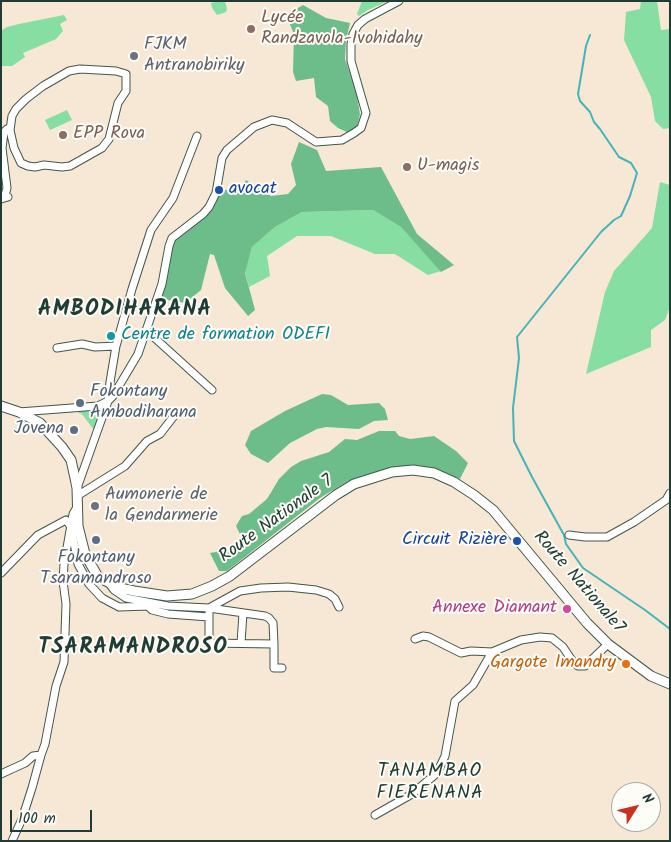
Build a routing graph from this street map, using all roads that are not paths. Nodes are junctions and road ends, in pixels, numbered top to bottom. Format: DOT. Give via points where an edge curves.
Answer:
graph roads {
  1 [pos="399,1"];
  2 [pos="10,130"];
  3 [pos="197,136"];
  4 [pos="1,199"];
  5 [pos="147,330"];
  6 [pos="116,346"];
  7 [pos="57,348"];
  8 [pos="212,390"];
  9 [pos="108,401"];
  10 [pos="1,406"];
  11 [pos="19,412"];
  12 [pos="174,416"];
  13 [pos="77,492"];
  14 [pos="670,493"];
  15 [pos="75,526"];
  16 [pos="513,533"];
  17 [pos="569,535"];
  18 [pos="1,573"];
  19 [pos="108,582"];
  20 [pos="339,607"];
  21 [pos="208,608"];
  22 [pos="243,613"];
  23 [pos="209,617"];
  24 [pos="415,639"];
  25 [pos="241,643"];
  26 [pos="274,644"];
  27 [pos="608,644"];
  28 [pos="492,652"];
  29 [pos="282,668"];
  30 [pos="670,684"];
  31 [pos="41,755"];
  32 [pos="1,774"];
  33 [pos="376,815"];
  34 [pos="12,841"];
  1 -- 5 [label="street" via="365,19 353,34 351,61 366,113 361,128 342,140 316,142 288,123 272,120 254,127 238,139 222,158 218,186 209,207 172,238"];
  2 -- 2 [label="street" via="16,109 59,76 80,69 116,70 126,74 126,91 118,103 109,139 102,148 70,166 35,167 21,163"];
  2 -- 4 [label="street" via="4,132 2,148 5,194 8,197"];
  3 -- 6 [label="street" via="173,198 151,230"];
  5 -- 8 [label="street"];
  5 -- 9 [label="street" via="131,368"];
  6 -- 7 [label="street" via="82,344"];
  6 -- 9 [label="street"];
  9 -- 11 [label="street" via="98,406"];
  9 -- 13 [label="street"];
  10 -- 11 [label="main road"];
  11 -- 13 [label="main road" via="40,423 62,447 71,460"];
  12 -- 13 [label="street" via="160,434 147,441 125,466"];
  13 -- 15 [label="main road, Route Nationale 7"];
  14 -- 17 [label="street" via="666,500 634,522 607,536 585,538"];
  15 -- 18 [label="street" via="66,520 38,536"];
  15 -- 19 [label="main road, Route Nationale 7" via="85,554 98,576"];
  15 -- 23 [label="street" via="78,564 89,584 102,598 119,607 148,606 168,614"];
  15 -- 31 [label="street" via="64,564 64,662"];
  16 -- 19 [label="main road, Route Nationale 7" via="478,497 454,482 434,473 392,472 354,484 248,564 192,594 167,596 120,588"];
  16 -- 27 [label="main road, Route Nationale7"];
  19 -- 21 [label="street" via="126,598 168,606"];
  20 -- 21 [label="street" via="329,594 288,587 240,591"];
  21 -- 22 [label="street"];
  21 -- 23 [label="street"];
  22 -- 25 [label="street"];
  22 -- 26 [label="street" via="269,618 273,623"];
  23 -- 25 [label="street" via="209,643"];
  24 -- 28 [label="street" via="429,637 461,653"];
  25 -- 26 [label="street"];
  26 -- 29 [label="street" via="274,668"];
  27 -- 28 [label="street" via="585,666 578,666 552,638 521,640"];
  27 -- 30 [label="main road, Route Nationale7" via="651,676"];
  28 -- 33 [label="street" via="473,684 455,701 446,756 437,773 412,794"];
  31 -- 32 [label="street" via="33,756"];
  31 -- 34 [label="street"];
}
